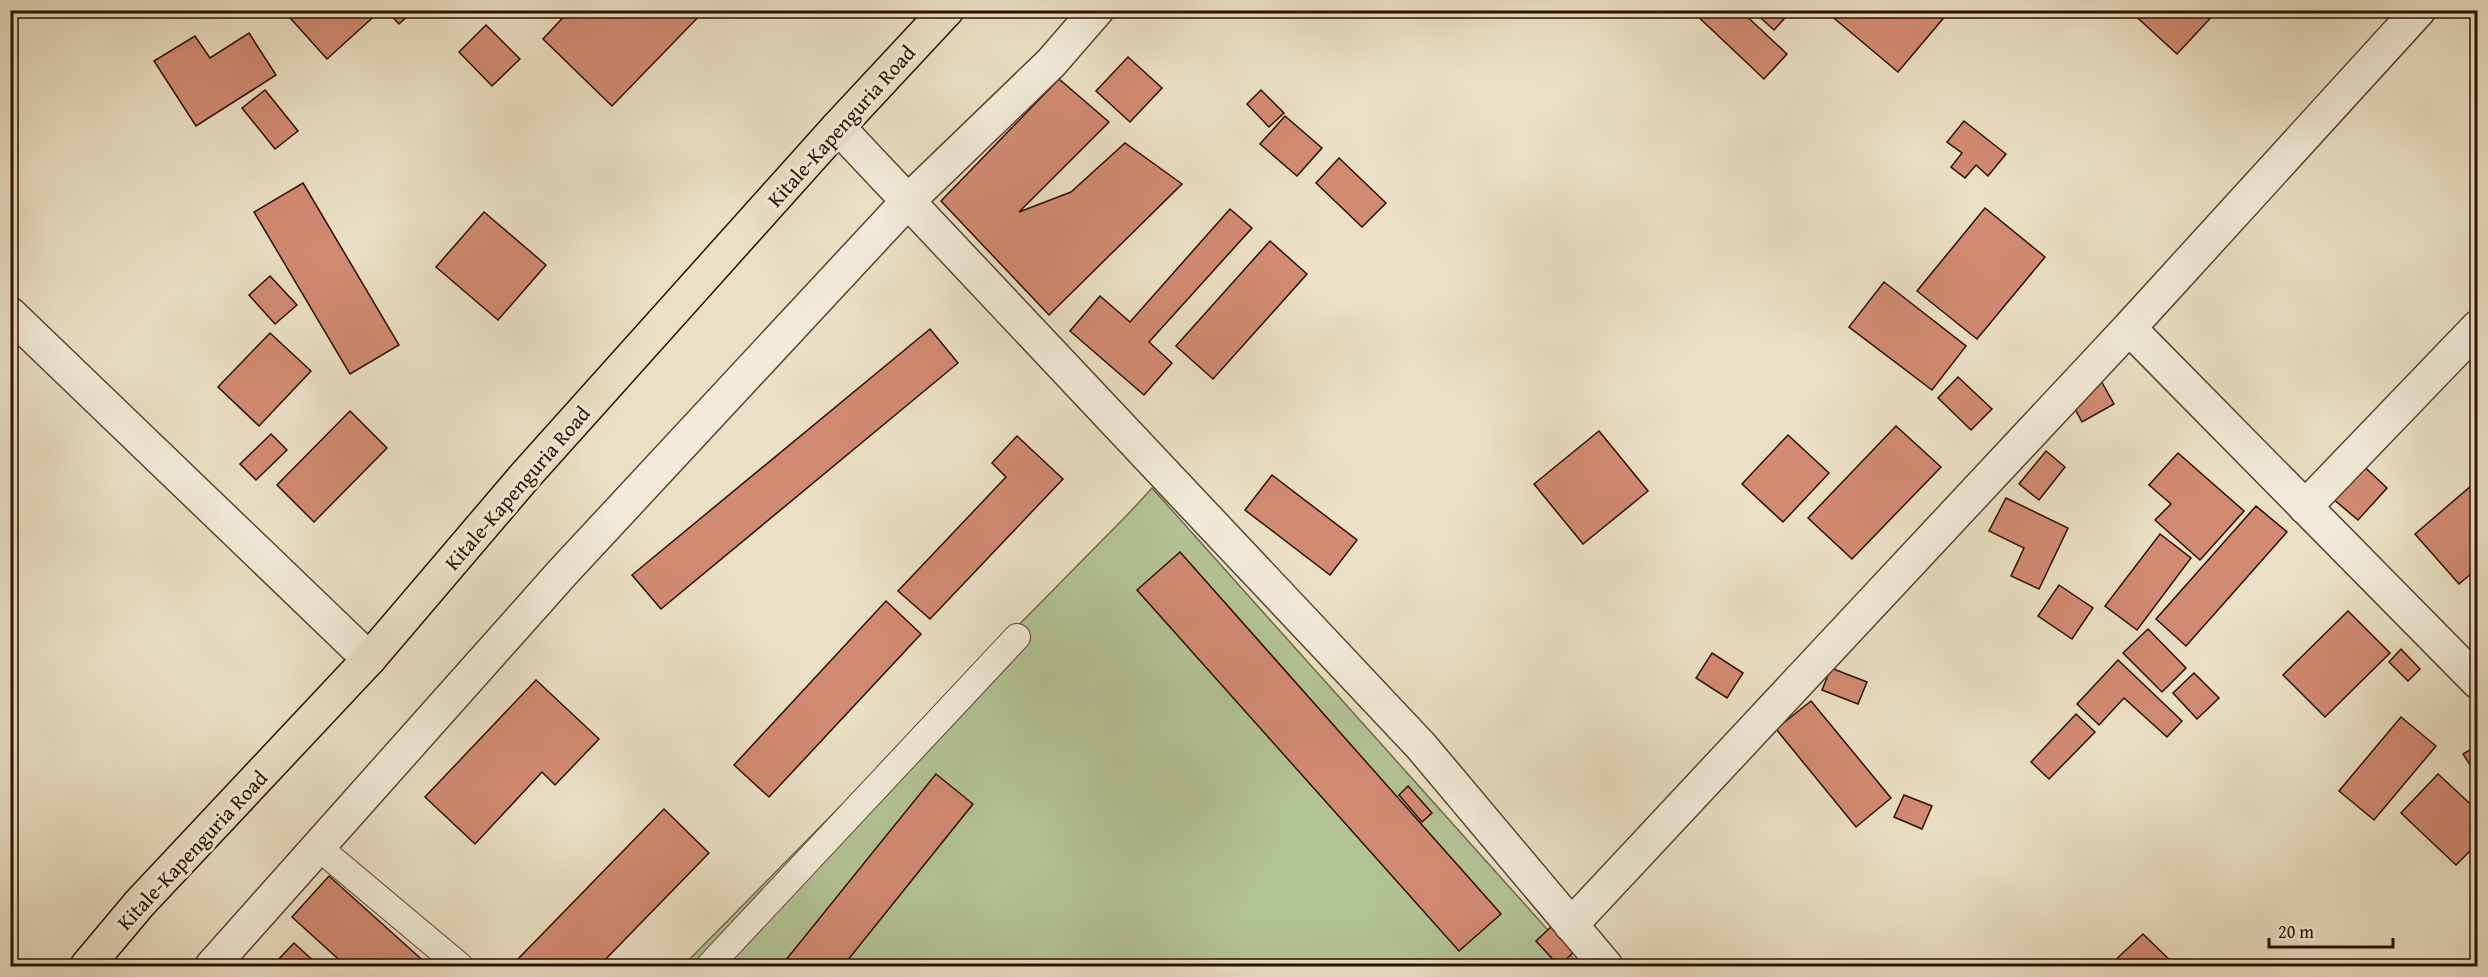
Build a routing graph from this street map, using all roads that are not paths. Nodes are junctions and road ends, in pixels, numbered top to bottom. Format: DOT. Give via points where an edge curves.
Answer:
graph roads {
  1 [pos="947,10"];
  2 [pos="1097,10"];
  3 [pos="2420,10"];
  4 [pos="838,127"];
  5 [pos="908,201"];
  6 [pos="10,314"];
  7 [pos="2478,327"];
  8 [pos="2129,328"];
  9 [pos="2304,507"];
  10 [pos="1017,637"];
  11 [pos="369,659"];
  12 [pos="2478,682"];
  13 [pos="318,847"];
  14 [pos="1571,925"];
  15 [pos="87,966"];
  16 [pos="212,966"];
  17 [pos="460,966"];
  18 [pos="709,966"];
  19 [pos="1606,966"];
  1 -- 4 [label="highway, Kitale-Kapenguria Road"];
  2 -- 5 [label="street" via="1051,63"];
  3 -- 8 [label="street"];
  4 -- 5 [label="street"];
  4 -- 11 [label="highway, Kitale-Kapenguria Road" via="525,476"];
  5 -- 13 [label="street" via="563,572"];
  5 -- 14 [label="street" via="1421,746"];
  6 -- 11 [label="street"];
  7 -- 9 [label="street"];
  8 -- 9 [label="street"];
  8 -- 14 [label="street"];
  9 -- 12 [label="street"];
  10 -- 18 [label="lane"];
  11 -- 15 [label="highway, Kitale-Kapenguria Road" via="139,904"];
  13 -- 16 [label="street"];
  13 -- 17 [label="lane"];
  14 -- 19 [label="street"];
}
